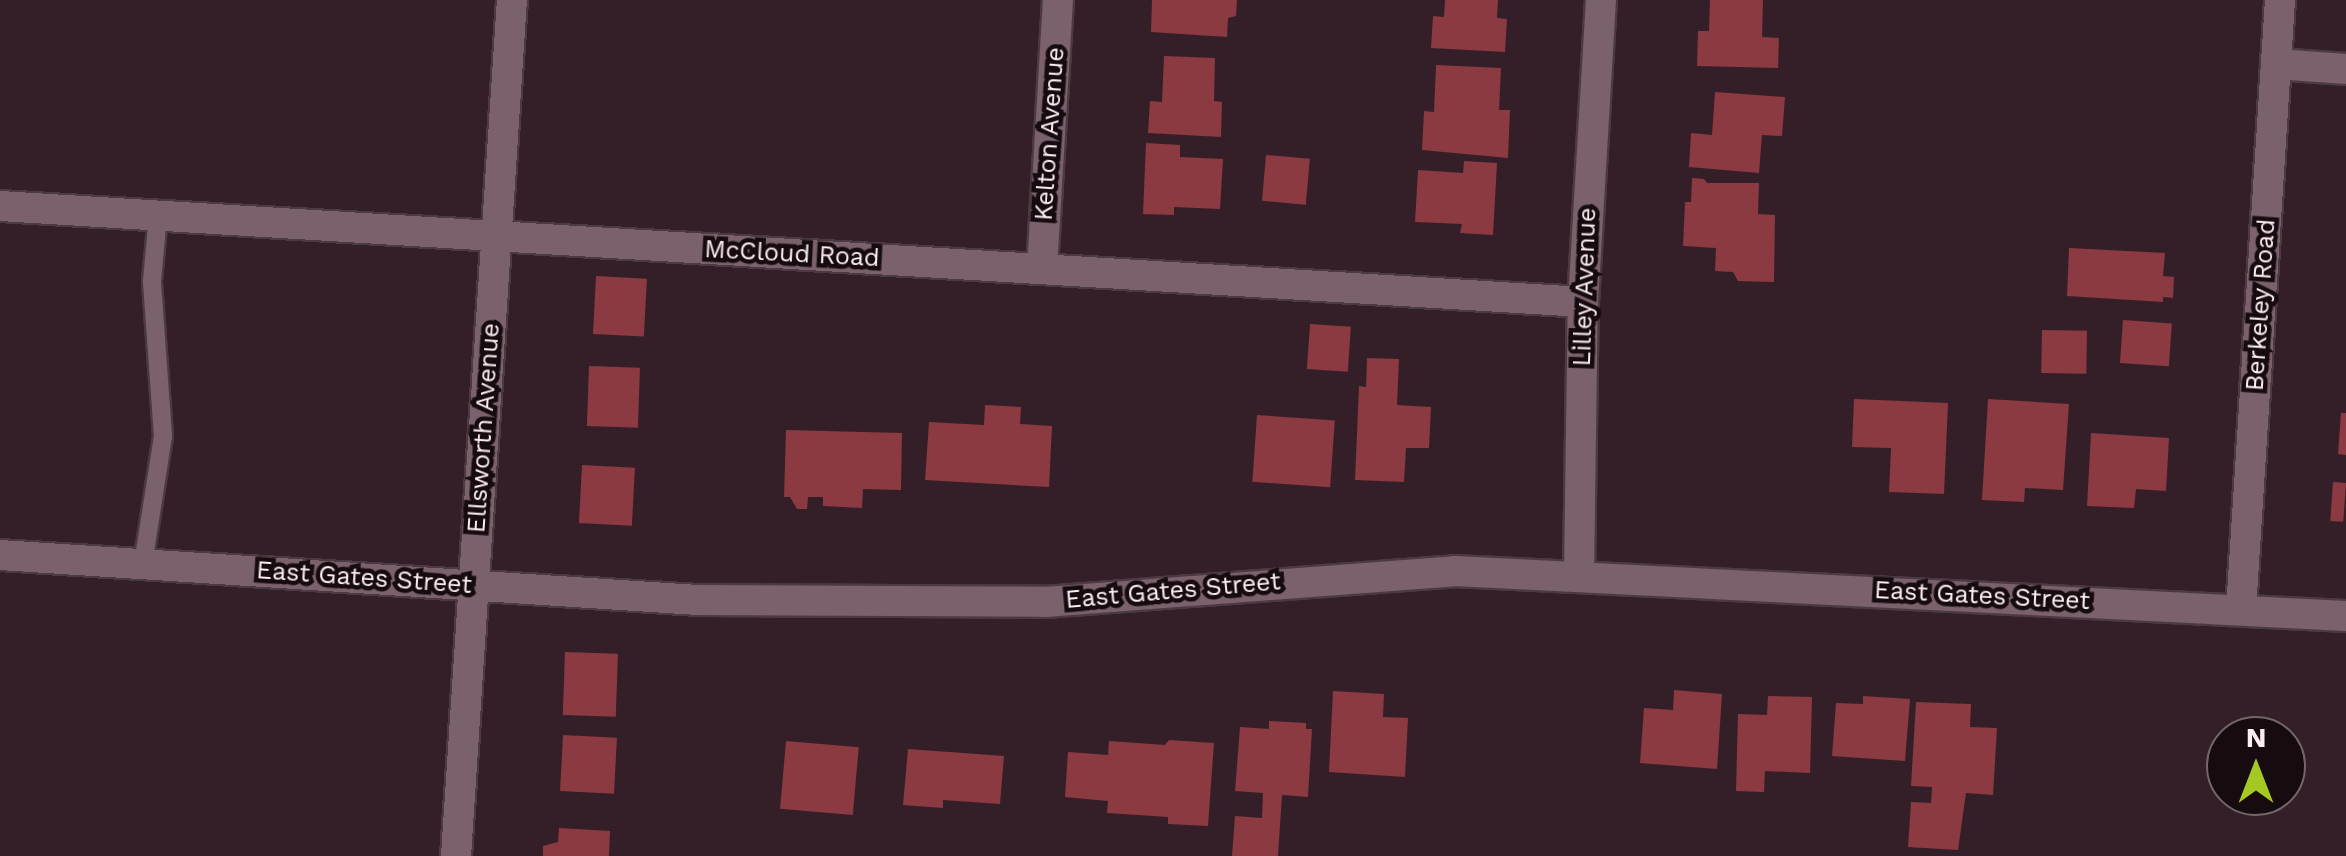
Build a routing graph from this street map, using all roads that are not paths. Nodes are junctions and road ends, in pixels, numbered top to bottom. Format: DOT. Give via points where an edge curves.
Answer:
graph roads {
  1 [pos="512,0"];
  2 [pos="1058,0"];
  3 [pos="1601,0"];
  4 [pos="2280,0"];
  5 [pos="2276,64"];
  6 [pos="2346,69"];
  7 [pos="0,206"];
  8 [pos="158,214"];
  9 [pos="497,233"];
  10 [pos="1042,269"];
  11 [pos="1583,302"];
  12 [pos="0,555"];
  13 [pos="143,564"];
  14 [pos="1579,575"];
  15 [pos="473,585"];
  16 [pos="2241,610"];
  17 [pos="2346,616"];
  18 [pos="456,856"];
  1 -- 9 [label="street, Ellsworth Avenue"];
  2 -- 10 [label="street, Kelton Avenue"];
  3 -- 11 [label="street, Lilley Avenue"];
  4 -- 5 [label="street, Berkeley Road"];
  5 -- 6 [label="street"];
  5 -- 16 [label="street, Berkeley Road"];
  7 -- 8 [label="street, McCloud Road"];
  8 -- 9 [label="street, McCloud Road"];
  8 -- 13 [label="lane" via="152,281 163,436"];
  9 -- 10 [label="street, McCloud Road"];
  9 -- 15 [label="street, Ellsworth Avenue"];
  10 -- 11 [label="street, McCloud Road"];
  11 -- 14 [label="street, Lilley Avenue"];
  12 -- 13 [label="street, East Gates Street"];
  13 -- 15 [label="street, East Gates Street"];
  14 -- 15 [label="street, East Gates Street" via="1436,572 1045,602 896,604"];
  14 -- 16 [label="street, East Gates Street"];
  15 -- 18 [label="street, Ellsworth Avenue"];
  16 -- 17 [label="street, East Gates Street"];
}
